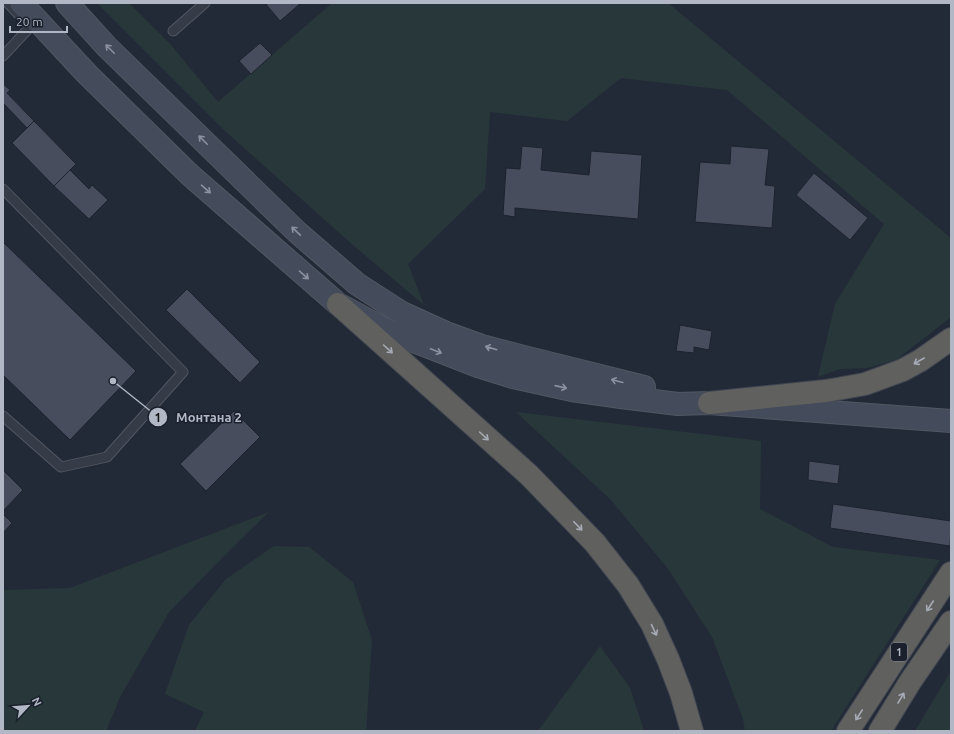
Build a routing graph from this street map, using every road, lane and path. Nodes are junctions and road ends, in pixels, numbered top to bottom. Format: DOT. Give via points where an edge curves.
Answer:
graph roads {
  1 [pos="8,3"];
  2 [pos="21,3"];
  3 [pos="67,3"];
  4 [pos="205,3"];
  5 [pos="173,31"];
  6 [pos="56,54"];
  7 [pos="3,56"];
  8 [pos="110,110"];
  9 [pos="154,152"];
  10 [pos="190,175"];
  11 [pos="3,189"];
  12 [pos="338,304"];
  13 [pos="951,339"];
  14 [pos="709,403"];
  15 [pos="3,416"];
  16 [pos="951,421"];
  17 [pos="951,573"];
  18 [pos="951,622"];
  19 [pos="692,731"];
  20 [pos="848,731"];
  21 [pos="880,731"];
  1 -- 7 [label="lane" via="32,29"];
  2 -- 10 [label="main road" via="87,74"];
  14 -- 3 [label="main road, one-way" via="482,346 402,313 357,284 296,232 113,52"];
  4 -- 5 [label="lane"];
  6 -- 8 [label="lane"];
  9 -- 10 [label="lane"];
  10 -- 12 [label="main road, one-way"];
  11 -- 15 [label="lane" via="183,372 107,457 61,467"];
  12 -- 14 [label="main road, one-way" via="388,331 513,377 572,390 622,397 678,404"];
  12 -- 19 [label="highway, one-way" via="529,476 595,543 628,585 652,624 681,693"];
  13 -- 14 [label="highway, one-way" via="903,370 865,384 826,391"];
  14 -- 16 [label="main road"];
  17 -- 20 [label="highway, 1, one-way"];
  21 -- 18 [label="highway, 1, one-way"];
}
